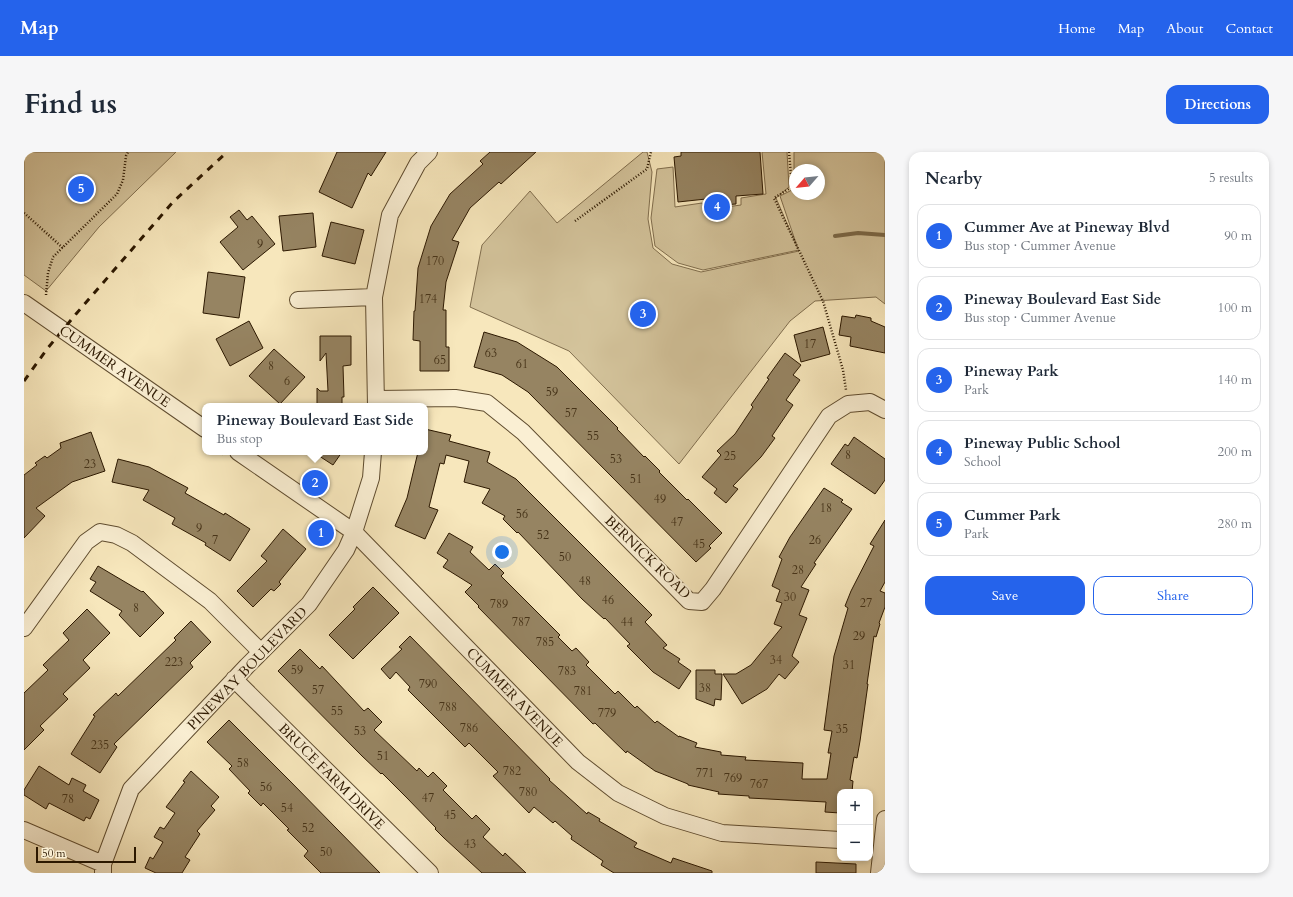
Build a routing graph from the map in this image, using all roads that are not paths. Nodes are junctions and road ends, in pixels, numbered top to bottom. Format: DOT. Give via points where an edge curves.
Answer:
graph roads {
  1 [pos="429,152"];
  2 [pos="374,297"];
  3 [pos="298,300"];
  4 [pos="24,303"];
  5 [pos="376,403"];
  6 [pos="885,410"];
  7 [pos="202,427"];
  8 [pos="242,455"];
  9 [pos="373,455"];
  10 [pos="354,532"];
  11 [pos="24,628"];
  12 [pos="261,652"];
  13 [pos="234,680"];
  14 [pos="885,819"];
  15 [pos="24,830"];
  16 [pos="837,840"];
  17 [pos="879,842"];
  18 [pos="103,868"];
  19 [pos="430,873"];
  20 [pos="879,873"];
  1 -- 2 [label="street" via="418,163 390,215"];
  2 -- 3 [label="street"];
  2 -- 5 [label="street"];
  4 -- 7 [label="street, CUMMER AVENUE"];
  5 -- 6 [label="street, BERNICK ROAD" via="455,398 487,403 523,432 689,600 702,602 829,416 848,404 870,402"];
  8 -- 10 [label="street, CUMMER AVENUE"];
  9 -- 10 [label="street, PINEWAY BOULEVARD" via="371,478"];
  10 -- 12 [label="street, PINEWAY BOULEVARD" via="346,550 309,604"];
  10 -- 16 [label="street, CUMMER AVENUE" via="578,762 618,793 665,816 722,833"];
  11 -- 12 [label="street" via="86,542 100,532 116,535 132,543 210,601"];
  12 -- 13 [label="street, PINEWAY BOULEVARD"];
  13 -- 18 [label="street, PINEWAY BOULEVARD" via="131,789"];
  13 -- 19 [label="street, BRUCE FARM DRIVE"];
  14 -- 17 [label="street"];
  15 -- 18 [label="street"];
  17 -- 20 [label="street"];
}
